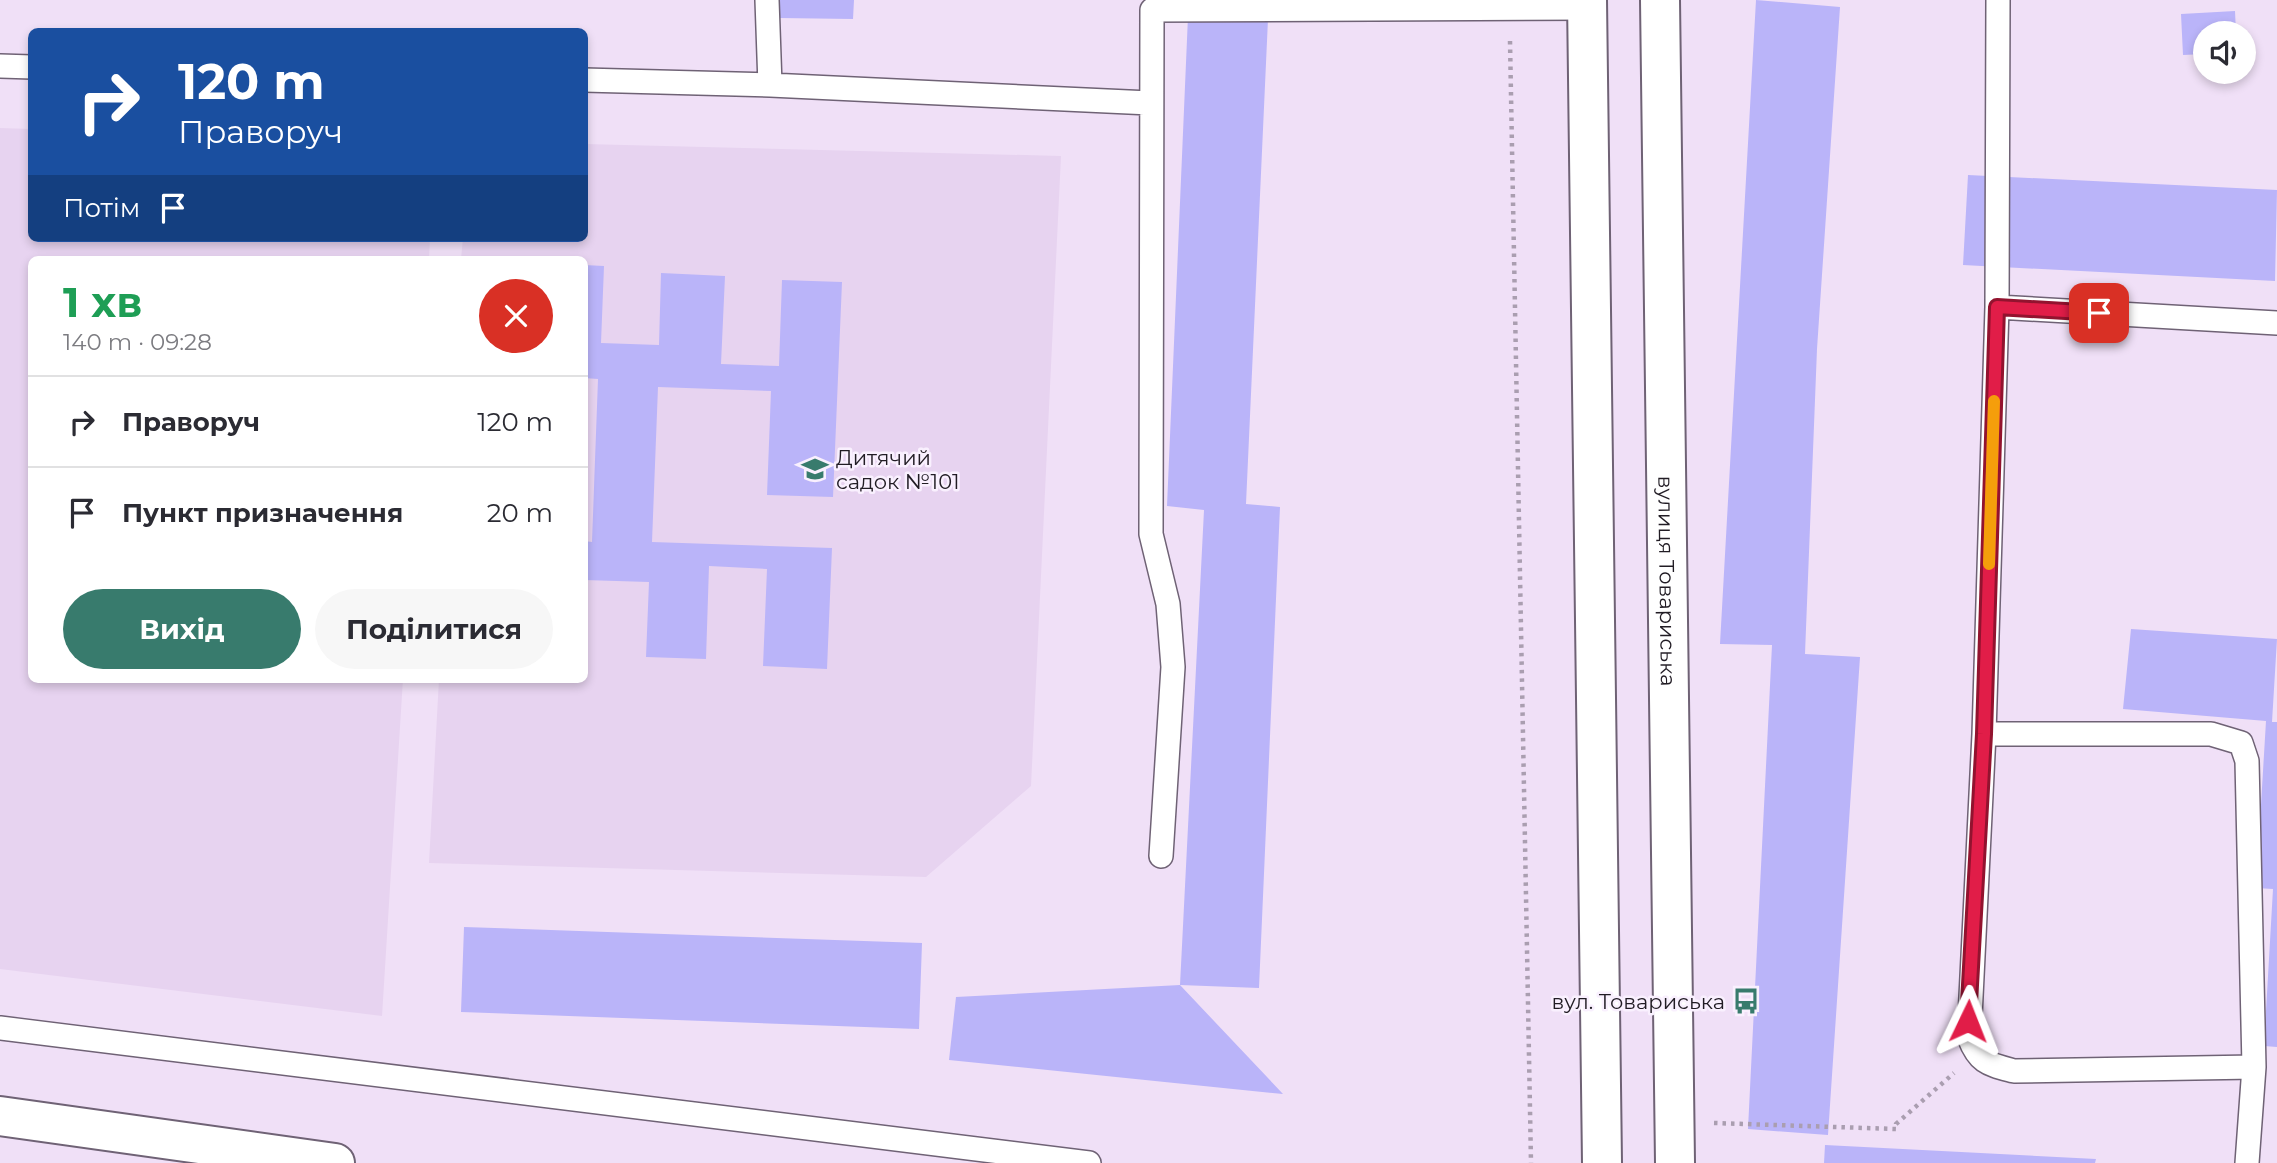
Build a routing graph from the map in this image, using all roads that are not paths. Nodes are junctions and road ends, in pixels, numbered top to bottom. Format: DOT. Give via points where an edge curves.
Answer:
graph roads {
  1 [pos="767,0"];
  2 [pos="1660,0"];
  3 [pos="1998,0"];
  4 [pos="1587,4"];
  5 [pos="1152,5"];
  6 [pos="0,66"];
  7 [pos="28,67"];
  8 [pos="588,80"];
  9 [pos="771,85"];
  10 [pos="1150,103"];
  11 [pos="1997,307"];
  12 [pos="2277,323"];
  13 [pos="1984,734"];
  14 [pos="1161,856"];
  15 [pos="0,1028"];
  16 [pos="2255,1067"];
  17 [pos="0,1116"];
  18 [pos="335,1163"];
  19 [pos="1089,1163"];
  20 [pos="1602,1163"];
  21 [pos="1675,1163"];
  22 [pos="2248,1163"];
  1 -- 9 [label="lane"];
  2 -- 21 [label="street, вулиця Товариська"];
  3 -- 11 [label="lane"];
  4 -- 5 [label="lane" via="1510,9"];
  4 -- 20 [label="street"];
  5 -- 10 [label="lane"];
  6 -- 7 [label="lane"];
  8 -- 9 [label="lane"];
  9 -- 10 [label="lane"];
  10 -- 14 [label="lane" via="1151,534 1168,604 1173,667"];
  11 -- 12 [label="lane"];
  11 -- 13 [label="lane"];
  13 -- 16 [label="lane" via="2211,734 2242,743 2247,761"];
  13 -- 16 [label="lane" via="1968,1005 1969,1037 1976,1054 1989,1065 2014,1071"];
  15 -- 19 [label="lane"];
  16 -- 22 [label="lane"];
  17 -- 18 [label="street"];
}
